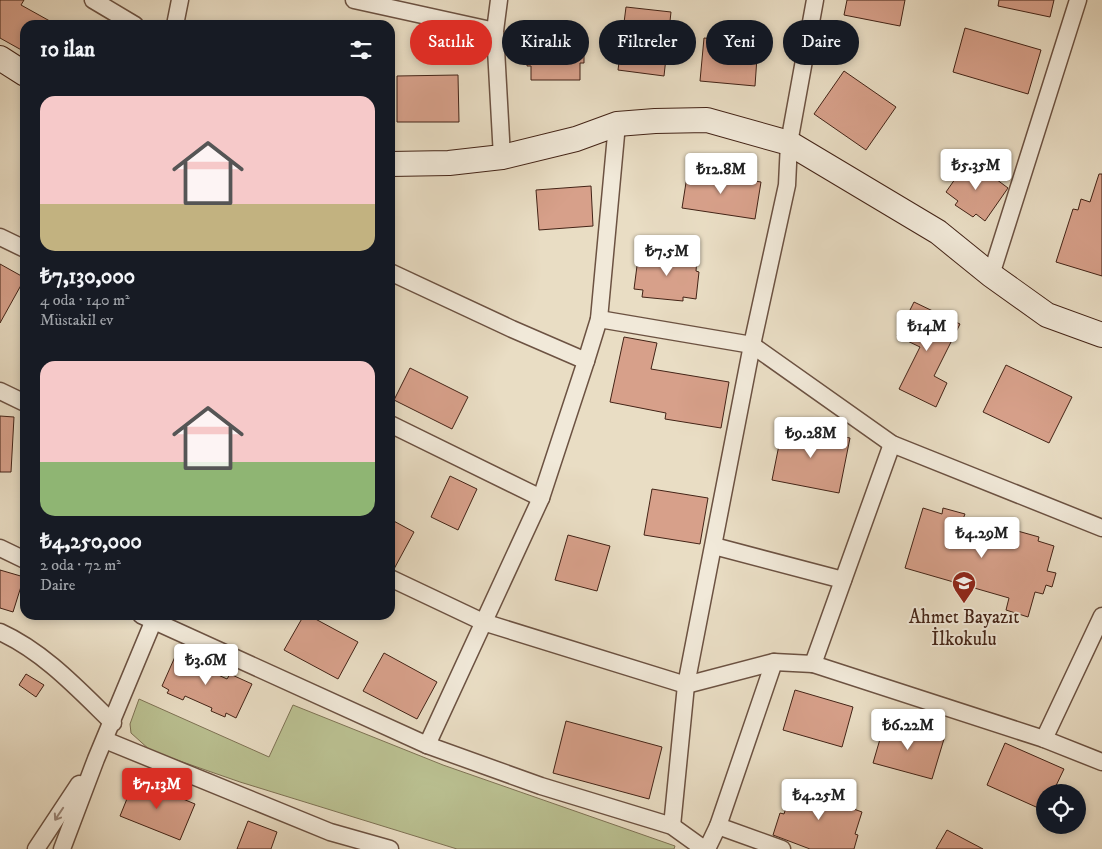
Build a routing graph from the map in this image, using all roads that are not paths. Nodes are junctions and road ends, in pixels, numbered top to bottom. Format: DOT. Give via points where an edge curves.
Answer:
graph roads {
  1 [pos="93,0"];
  2 [pos="180,0"];
  3 [pos="354,0"];
  4 [pos="499,0"];
  5 [pos="816,0"];
  6 [pos="1078,0"];
  7 [pos="127,20"];
  8 [pos="176,20"];
  9 [pos="495,31"];
  10 [pos="0,58"];
  11 [pos="20,71"];
  12 [pos="617,124"];
  13 [pos="789,143"];
  14 [pos="502,157"];
  15 [pos="395,164"];
  16 [pos="0,237"];
  17 [pos="20,247"];
  18 [pos="395,274"];
  19 [pos="991,275"];
  20 [pos="599,319"];
  21 [pos="1102,335"];
  22 [pos="752,345"];
  23 [pos="586,361"];
  24 [pos="0,391"];
  25 [pos="20,401"];
  26 [pos="395,426"];
  27 [pos="892,444"];
  28 [pos="541,498"];
  29 [pos="1102,528"];
  30 [pos="714,546"];
  31 [pos="0,548"];
  32 [pos="20,558"];
  33 [pos="395,580"];
  34 [pos="844,580"];
  35 [pos="149,620"];
  36 [pos="156,620"];
  37 [pos="1101,621"];
  38 [pos="483,622"];
  39 [pos="0,632"];
  40 [pos="774,662"];
  41 [pos="813,664"];
  42 [pos="686,685"];
  43 [pos="112,723"];
  44 [pos="1044,739"];
  45 [pos="105,740"];
  46 [pos="427,745"];
  47 [pos="96,759"];
  48 [pos="1102,762"];
  49 [pos="672,826"];
  50 [pos="718,826"];
  51 [pos="36,849"];
  52 [pos="62,849"];
  53 [pos="390,849"];
  54 [pos="705,849"];
  55 [pos="782,849"];
  1 -- 7 [label="street"];
  2 -- 8 [label="street"];
  3 -- 9 [label="street"];
  4 -- 9 [label="street"];
  5 -- 13 [label="street"];
  6 -- 19 [label="street"];
  9 -- 14 [label="street"];
  10 -- 11 [label="street"];
  12 -- 13 [label="street" via="707,120"];
  12 -- 14 [label="street" via="576,139"];
  12 -- 20 [label="street"];
  13 -- 19 [label="street" via="938,232"];
  13 -- 22 [label="street" via="787,184"];
  14 -- 15 [label="street" via="449,163"];
  16 -- 17 [label="street"];
  18 -- 23 [label="street"];
  19 -- 21 [label="street" via="1048,315"];
  20 -- 22 [label="street"];
  20 -- 23 [label="street"];
  22 -- 27 [label="street"];
  22 -- 30 [label="street"];
  23 -- 28 [label="street"];
  24 -- 25 [label="street"];
  26 -- 28 [label="street"];
  27 -- 29 [label="street"];
  27 -- 34 [label="street"];
  28 -- 38 [label="street"];
  30 -- 34 [label="street"];
  30 -- 42 [label="street"];
  31 -- 32 [label="street"];
  33 -- 38 [label="street"];
  34 -- 41 [label="street"];
  35 -- 43 [label="street"];
  36 -- 46 [label="street"];
  37 -- 44 [label="street"];
  38 -- 42 [label="street"];
  38 -- 46 [label="street"];
  39 -- 43 [label="street" via="19,640 68,678"];
  40 -- 41 [label="street"];
  40 -- 42 [label="street"];
  40 -- 50 [label="street"];
  41 -- 44 [label="street"];
  42 -- 49 [label="street"];
  43 -- 45 [label="street"];
  44 -- 48 [label="street"];
  45 -- 47 [label="street"];
  45 -- 53 [label="street" via="330,832"];
  46 -- 49 [label="street" via="541,786"];
  47 -- 51 [label="street, one-way"];
  47 -- 52 [label="street"];
  49 -- 54 [label="street"];
  50 -- 54 [label="street"];
  50 -- 55 [label="street"];
}
